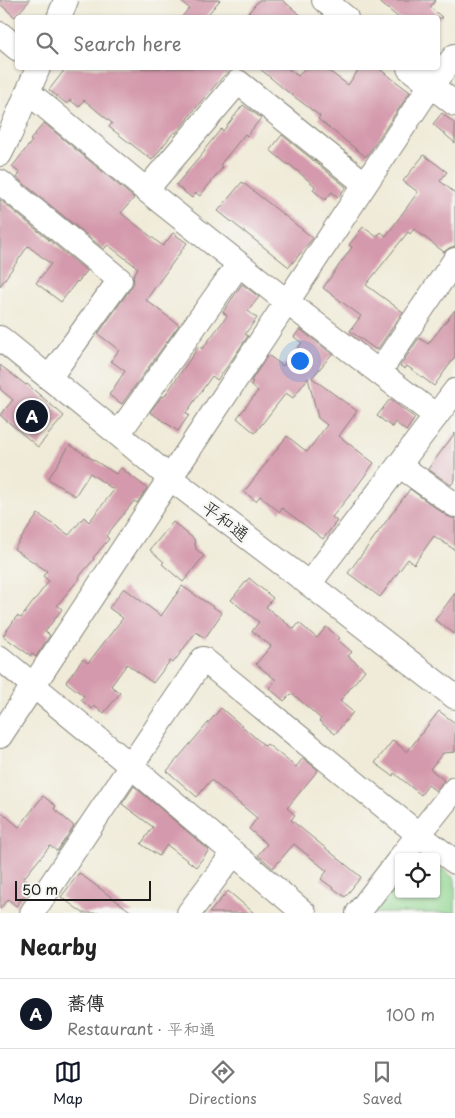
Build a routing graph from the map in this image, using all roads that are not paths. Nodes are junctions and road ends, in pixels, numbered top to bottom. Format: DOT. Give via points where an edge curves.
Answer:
graph roads {
  1 [pos="66,0"];
  2 [pos="324,0"];
  3 [pos="60,15"];
  4 [pos="342,15"];
  5 [pos="0,34"];
  6 [pos="15,46"];
  7 [pos="455,56"];
  8 [pos="37,70"];
  9 [pos="412,70"];
  10 [pos="431,85"];
  11 [pos="28,92"];
  12 [pos="455,104"];
  13 [pos="0,154"];
  14 [pos="0,182"];
  15 [pos="365,184"];
  16 [pos="146,190"];
  17 [pos="455,260"];
  18 [pos="239,264"];
  19 [pos="287,302"];
  20 [pos="0,338"];
  21 [pos="378,372"];
  22 [pos="49,378"];
  23 [pos="455,391"];
  24 [pos="436,416"];
  25 [pos="118,434"];
  26 [pos="399,465"];
  27 [pos="170,478"];
  28 [pos="455,506"];
  29 [pos="309,584"];
  30 [pos="0,658"];
  31 [pos="33,686"];
  32 [pos="455,697"];
  33 [pos="0,736"];
  34 [pos="131,766"];
  35 [pos="455,789"];
  36 [pos="418,834"];
  37 [pos="404,853"];
  38 [pos="233,854"];
  39 [pos="455,862"];
  40 [pos="395,865"];
  41 [pos="32,913"];
  42 [pos="190,913"];
  43 [pos="304,913"];
  44 [pos="358,913"];
  1 -- 3 [label="street"];
  2 -- 4 [label="street"];
  5 -- 6 [label="street"];
  7 -- 10 [label="street"];
  8 -- 11 [label="street"];
  9 -- 10 [label="street"];
  10 -- 12 [label="street"];
  10 -- 15 [label="street"];
  11 -- 13 [label="street"];
  11 -- 16 [label="street"];
  14 -- 22 [label="street" via="120,280"];
  15 -- 16 [label="street" via="238,82"];
  15 -- 19 [label="street"];
  16 -- 18 [label="street"];
  17 -- 21 [label="street"];
  18 -- 19 [label="street"];
  18 -- 25 [label="street"];
  19 -- 21 [label="street"];
  19 -- 27 [label="street"];
  20 -- 22 [label="street, 平和通"];
  21 -- 24 [label="street"];
  22 -- 25 [label="street, 平和通"];
  23 -- 24 [label="street"];
  24 -- 26 [label="street"];
  25 -- 27 [label="street, 平和通"];
  26 -- 28 [label="street"];
  26 -- 29 [label="street"];
  27 -- 29 [label="street, 平和通"];
  27 -- 31 [label="street"];
  29 -- 32 [label="street, 平和通"];
  30 -- 31 [label="street"];
  31 -- 33 [label="street"];
  31 -- 34 [label="street"];
  34 -- 36 [label="street" via="203,660"];
  34 -- 38 [label="street"];
  34 -- 41 [label="street"];
  35 -- 36 [label="street"];
  36 -- 37 [label="street"];
  36 -- 39 [label="street"];
  38 -- 42 [label="street"];
  38 -- 43 [label="street"];
  40 -- 44 [label="street"];
}
